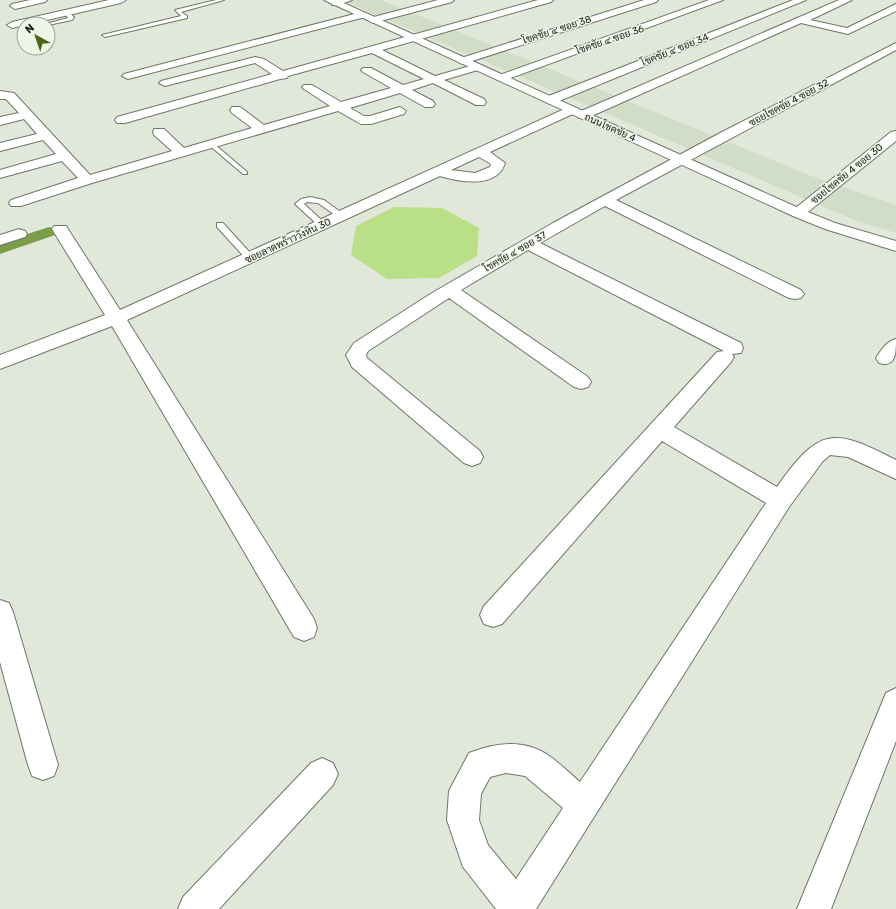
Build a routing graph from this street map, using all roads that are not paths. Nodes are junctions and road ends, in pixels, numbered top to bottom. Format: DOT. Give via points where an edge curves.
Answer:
graph roads {
  1 [pos="42,0"];
  2 [pos="121,0"];
  3 [pos="222,0"];
  4 [pos="449,0"];
  5 [pos="548,0"];
  6 [pos="653,0"];
  7 [pos="716,0"];
  8 [pos="801,0"];
  9 [pos="847,0"];
  10 [pos="337,1"];
  11 [pos="110,2"];
  12 [pos="15,6"];
  13 [pos="896,7"];
  14 [pos="123,11"];
  15 [pos="66,13"];
  16 [pos="368,18"];
  17 [pos="803,21"];
  18 [pos="56,22"];
  19 [pos="12,25"];
  20 [pos="558,30"];
  21 [pos="105,36"];
  22 [pos="414,39"];
  23 [pos="597,44"];
  24 [pos="896,46"];
  25 [pos="374,50"];
  26 [pos="462,61"];
  27 [pos="477,67"];
  28 [pos="367,70"];
  29 [pos="128,76"];
  30 [pos="283,76"];
  31 [pos="501,78"];
  32 [pos="433,80"];
  33 [pos="165,83"];
  34 [pos="308,87"];
  35 [pos="402,89"];
  36 [pos="0,95"];
  37 [pos="550,100"];
  38 [pos="480,102"];
  39 [pos="429,104"];
  40 [pos="339,106"];
  41 [pos="236,110"];
  42 [pos="400,111"];
  43 [pos="577,113"];
  44 [pos="26,115"];
  45 [pos="121,120"];
  46 [pos="0,121"];
  47 [pos="262,129"];
  48 [pos="159,132"];
  49 [pos="47,135"];
  50 [pos="896,135"];
  51 [pos="211,144"];
  52 [pos="0,147"];
  53 [pos="480,152"];
  54 [pos="182,153"];
  55 [pos="66,156"];
  56 [pos="681,160"];
  57 [pos="439,171"];
  58 [pos="245,173"];
  59 [pos="0,174"];
  60 [pos="87,180"];
  61 [pos="606,201"];
  62 [pos="16,203"];
  63 [pos="798,213"];
  64 [pos="342,216"];
  65 [pos="220,225"];
  66 [pos="323,225"];
  67 [pos="60,229"];
  68 [pos="19,234"];
  69 [pos="0,240"];
  70 [pos="529,244"];
  71 [pos="896,246"];
  72 [pos="250,258"];
  73 [pos="449,290"];
  74 [pos="795,294"];
  75 [pos="116,318"];
  76 [pos="0,362"];
  77 [pos="580,382"];
  78 [pos="659,429"];
  79 [pos="472,457"];
  80 [pos="896,470"];
  81 [pos="781,500"];
  82 [pos="0,612"];
  83 [pos="493,615"];
  84 [pos="304,628"];
  85 [pos="896,703"];
  86 [pos="43,765"];
  87 [pos="322,774"];
  88 [pos="584,806"];
  89 [pos="517,908"];
  90 [pos="195,909"];
  91 [pos="814,909"];
  1 -- 12 [label="street"];
  2 -- 11 [label="street"];
  3 -- 21 [label="lane" via="177,11 185,17"];
  4 -- 16 [label="street"];
  5 -- 22 [label="street"];
  6 -- 20 [label="street, โชคชัย ๔ ซอย 38"];
  7 -- 23 [label="street, โชคชัย ๔ ซอย 36"];
  8 -- 37 [label="street, โชคชัย ๔ ซอย 34"];
  9 -- 17 [label="street, ซอยลาดพร้าววังหิน 30"];
  10 -- 16 [label="street, ถนนโชคชัย 4"];
  11 -- 14 [label="street"];
  11 -- 15 [label="street"];
  13 -- 17 [label="street" via="850,31"];
  15 -- 18 [label="lane" via="72,17"];
  15 -- 19 [label="street"];
  16 -- 22 [label="street, ถนนโชคชัย 4"];
  16 -- 29 [label="street"];
  17 -- 43 [label="street, ซอยลาดพร้าววังหิน 30"];
  20 -- 23 [label="street"];
  20 -- 26 [label="street, โชคชัย ๔ ซอย 38"];
  22 -- 25 [label="street"];
  22 -- 26 [label="street, ถนนโชคชัย 4"];
  23 -- 31 [label="street, โชคชัย ๔ ซอย 36"];
  24 -- 56 [label="street, ซอยโชคชัย 4 ซอย 32"];
  25 -- 30 [label="street"];
  25 -- 32 [label="street"];
  26 -- 27 [label="street, ถนนโชคชัย 4"];
  27 -- 31 [label="street, ถนนโชคชัย 4"];
  27 -- 32 [label="street"];
  28 -- 35 [label="street"];
  30 -- 33 [label="street" via="255,60"];
  30 -- 45 [label="street"];
  31 -- 37 [label="street, ถนนโชคชัย 4"];
  32 -- 35 [label="street"];
  32 -- 38 [label="street"];
  34 -- 40 [label="street"];
  35 -- 39 [label="street"];
  35 -- 40 [label="street"];
  36 -- 44 [label="street" via="10,96"];
  37 -- 43 [label="street, ถนนโชคชัย 4"];
  40 -- 42 [label="street" via="361,120"];
  40 -- 47 [label="street"];
  41 -- 47 [label="street"];
  43 -- 53 [label="street, ซอยลาดพร้าววังหิน 30"];
  43 -- 56 [label="street, ถนนโชคชัย 4"];
  44 -- 46 [label="street"];
  44 -- 49 [label="street"];
  47 -- 51 [label="street"];
  48 -- 54 [label="street"];
  49 -- 52 [label="street"];
  49 -- 55 [label="street"];
  50 -- 63 [label="street, ซอยโชคชัย 4 ซอย 30"];
  51 -- 54 [label="street"];
  51 -- 58 [label="lane"];
  53 -- 57 [label="street, ซอยลาดพร้าววังหิน 30"];
  53 -- 57 [label="street" via="498,164 496,169 486,175 466,179"];
  54 -- 60 [label="street"];
  55 -- 59 [label="street"];
  55 -- 60 [label="street"];
  56 -- 61 [label="street, โชคชัย ๔ ซอย 37"];
  56 -- 63 [label="street, ถนนโชคชัย 4"];
  57 -- 64 [label="street, ซอยลาดพร้าววังหิน 30"];
  60 -- 62 [label="street"];
  61 -- 70 [label="street, โชคชัย ๔ ซอย 37"];
  61 -- 74 [label="street"];
  63 -- 71 [label="street, ถนนโชคชัย 4" via="836,228"];
  64 -- 66 [label="street, ซอยลาดพร้าววังหิน 30"];
  64 -- 66 [label="lane" via="315,199 299,204"];
  65 -- 72 [label="lane"];
  66 -- 72 [label="street, ซอยลาดพร้าววังหิน 30"];
  67 -- 75 [label="street"];
  68 -- 69 [label="street"];
  70 -- 73 [label="street, โชคชัย ๔ ซอย 37"];
  70 -- 78 [label="street" via="729,353"];
  72 -- 75 [label="street, ซอยลาดพร้าววังหิน 30"];
  73 -- 77 [label="street"];
  73 -- 79 [label="street, โชคชัย ๔ ซอย 37" via="361,347 356,355 359,362"];
  75 -- 76 [label="street, ซอยลาดพร้าววังหิน 30"];
  75 -- 84 [label="street"];
  78 -- 81 [label="street"];
  78 -- 83 [label="street"];
  80 -- 81 [label="street" via="851,449 825,447 808,463"];
  81 -- 88 [label="street"];
  82 -- 86 [label="street"];
  85 -- 91 [label="street"];
  87 -- 90 [label="street"];
  88 -- 89 [label="street"];
  88 -- 89 [label="street" via="532,762 506,758 480,764 465,791 463,820 475,856"];
}
